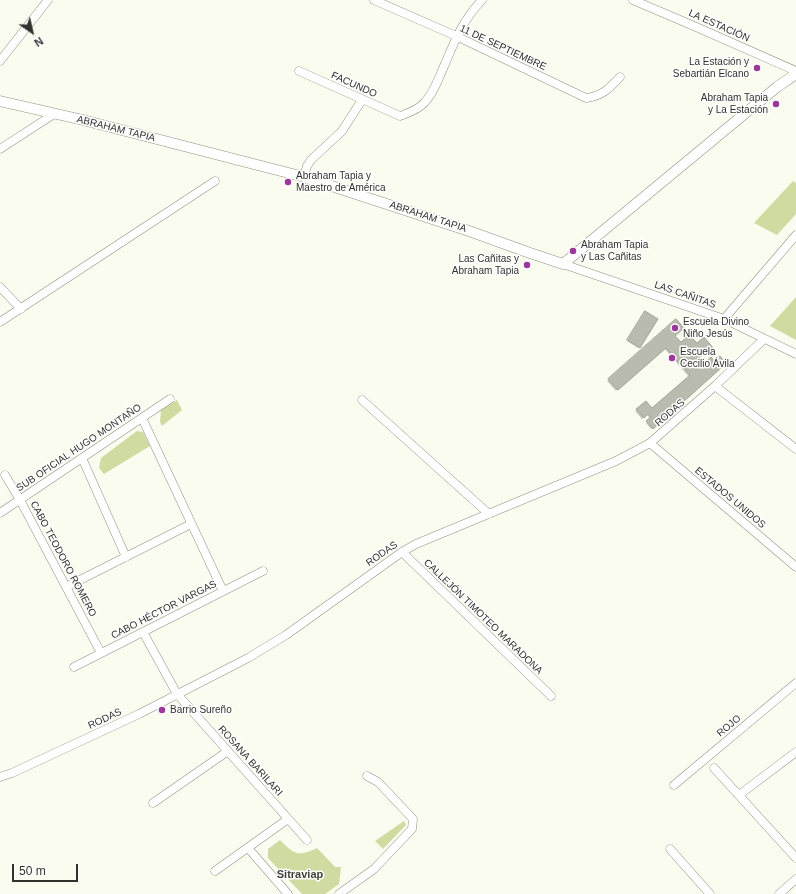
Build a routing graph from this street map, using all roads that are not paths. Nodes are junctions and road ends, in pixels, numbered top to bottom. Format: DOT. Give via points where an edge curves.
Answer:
graph roads {
  1 [pos="48,0"];
  2 [pos="374,0"];
  3 [pos="482,0"];
  4 [pos="633,0"];
  5 [pos="456,36"];
  6 [pos="0,61"];
  7 [pos="299,71"];
  8 [pos="796,71"];
  9 [pos="796,74"];
  10 [pos="620,77"];
  11 [pos="362,100"];
  12 [pos="0,101"];
  13 [pos="54,114"];
  14 [pos="0,149"];
  15 [pos="304,177"];
  16 [pos="215,181"];
  17 [pos="796,235"];
  18 [pos="563,264"];
  19 [pos="0,287"];
  20 [pos="21,309"];
  21 [pos="724,319"];
  22 [pos="0,322"];
  23 [pos="764,339"];
  24 [pos="796,354"];
  25 [pos="716,386"];
  26 [pos="170,399"];
  27 [pos="362,400"];
  28 [pos="142,418"];
  29 [pos="650,443"];
  30 [pos="796,448"];
  31 [pos="82,458"];
  32 [pos="5,475"];
  33 [pos="20,500"];
  34 [pos="0,513"];
  35 [pos="489,514"];
  36 [pos="192,524"];
  37 [pos="402,552"];
  38 [pos="126,556"];
  39 [pos="796,567"];
  40 [pos="263,571"];
  41 [pos="66,587"];
  42 [pos="223,591"];
  43 [pos="143,632"];
  44 [pos="101,653"];
  45 [pos="74,667"];
  46 [pos="796,683"];
  47 [pos="176,694"];
  48 [pos="551,696"];
  49 [pos="228,751"];
  50 [pos="796,752"];
  51 [pos="714,768"];
  52 [pos="367,776"];
  53 [pos="0,777"];
  54 [pos="674,785"];
  55 [pos="739,795"];
  56 [pos="153,803"];
  57 [pos="288,819"];
  58 [pos="308,840"];
  59 [pos="248,848"];
  60 [pos="670,849"];
  61 [pos="796,858"];
  62 [pos="215,871"];
  63 [pos="796,879"];
  64 [pos="288,894"];
  65 [pos="339,894"];
  66 [pos="710,894"];
  67 [pos="779,894"];
  1 -- 6 [label="street"];
  2 -- 5 [label="street, 11 DE SEPTIEMBRE"];
  3 -- 5 [label="street" via="470,12"];
  4 -- 8 [label="street, LA ESTACIÓN"];
  5 -- 10 [label="street, 11 DE SEPTIEMBRE" via="586,98 597,96 610,88"];
  5 -- 11 [label="street, FACUNDO" via="437,82 424,103 412,112 400,116"];
  7 -- 11 [label="street, FACUNDO"];
  9 -- 18 [label="street" via="778,86"];
  11 -- 15 [label="street" via="342,131 311,160"];
  12 -- 13 [label="street, ABRAHAM TAPIA"];
  13 -- 14 [label="street"];
  13 -- 15 [label="street, ABRAHAM TAPIA"];
  15 -- 18 [label="street, ABRAHAM TAPIA"];
  16 -- 20 [label="street"];
  17 -- 21 [label="street"];
  18 -- 21 [label="street, LAS CAÑITAS"];
  19 -- 20 [label="street"];
  20 -- 22 [label="street"];
  21 -- 23 [label="street, LAS CAÑITAS"];
  23 -- 24 [label="street, LAS CAÑITAS"];
  23 -- 25 [label="street, RODAS"];
  25 -- 29 [label="street, RODAS"];
  25 -- 30 [label="street"];
  26 -- 28 [label="street, SUB OFICIAL HUGO MONTAÑO"];
  27 -- 35 [label="street"];
  28 -- 31 [label="street, SUB OFICIAL HUGO MONTAÑO"];
  28 -- 36 [label="street"];
  29 -- 35 [label="street, RODAS" via="616,461"];
  29 -- 39 [label="street, ESTADOS UNIDOS"];
  31 -- 33 [label="street, SUB OFICIAL HUGO MONTAÑO"];
  31 -- 38 [label="street"];
  32 -- 33 [label="street, CABO TEODORO ROMERO"];
  33 -- 34 [label="street, SUB OFICIAL HUGO MONTAÑO"];
  33 -- 41 [label="street, CABO TEODORO ROMERO"];
  35 -- 37 [label="street, RODAS"];
  36 -- 38 [label="street"];
  36 -- 42 [label="street"];
  37 -- 47 [label="street, RODAS" via="286,635 248,658"];
  37 -- 48 [label="street, CALLEJÓN TIMOTEO MARADONA"];
  38 -- 41 [label="street"];
  40 -- 42 [label="street, CABO HÉCTOR VARGAS"];
  41 -- 44 [label="street, CABO TEODORO ROMERO"];
  42 -- 43 [label="street, CABO HÉCTOR VARGAS"];
  43 -- 44 [label="street, CABO HÉCTOR VARGAS"];
  43 -- 47 [label="street, ROSANA BARILARI"];
  44 -- 45 [label="street, CABO HÉCTOR VARGAS"];
  46 -- 54 [label="street, ROJO"];
  47 -- 49 [label="street, ROSANA BARILARI"];
  47 -- 53 [label="street, RODAS" via="139,714"];
  49 -- 56 [label="street"];
  49 -- 57 [label="street, ROSANA BARILARI"];
  50 -- 55 [label="street"];
  51 -- 55 [label="street"];
  52 -- 65 [label="street" via="378,782 413,819 412,829 374,869"];
  55 -- 61 [label="street"];
  57 -- 58 [label="street, ROSANA BARILARI"];
  57 -- 59 [label="street"];
  59 -- 62 [label="street"];
  59 -- 64 [label="street"];
  60 -- 66 [label="street"];
  63 -- 67 [label="street"];
}
